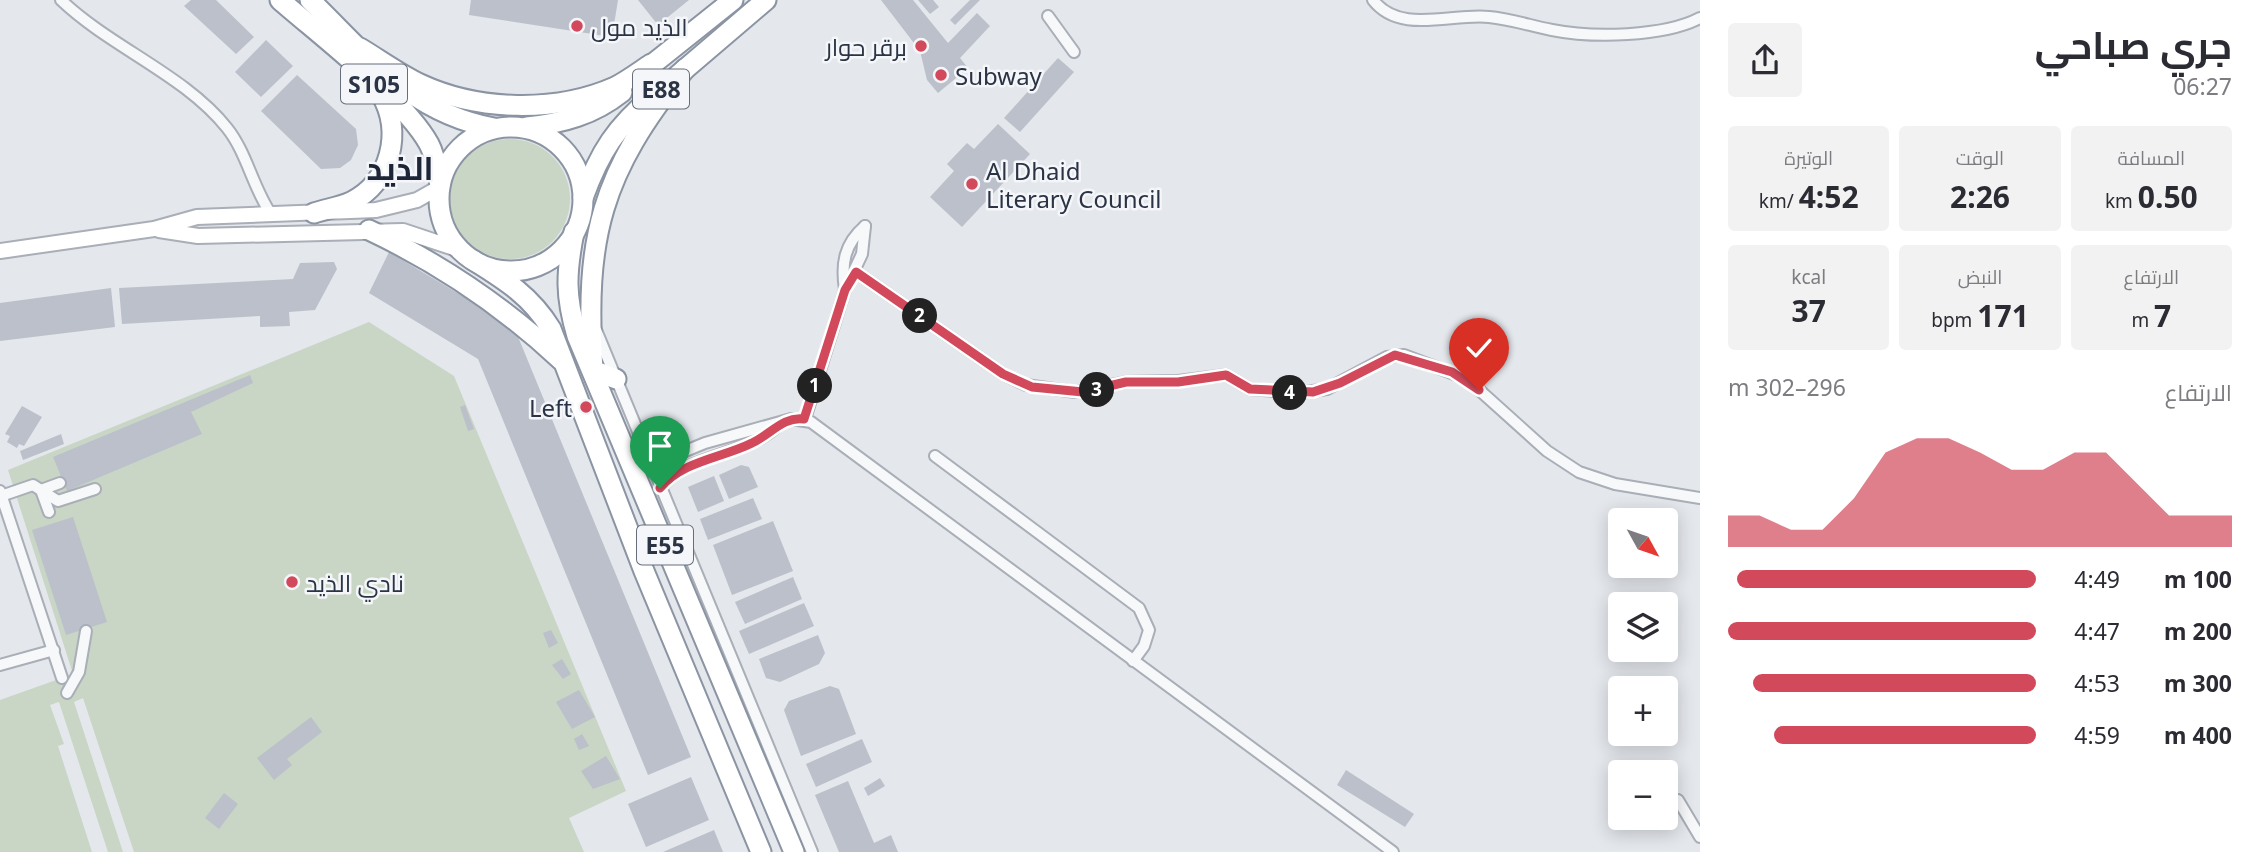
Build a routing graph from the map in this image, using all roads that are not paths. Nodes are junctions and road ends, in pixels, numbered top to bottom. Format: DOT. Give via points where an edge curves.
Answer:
graph roads {
  1 [pos="61,0"];
  2 [pos="280,0"];
  3 [pos="310,0"];
  4 [pos="733,0"];
  5 [pos="766,0"];
  6 [pos="1373,0"];
  7 [pos="1048,16"];
  8 [pos="1700,18"];
  9 [pos="360,48"];
  10 [pos="1073,52"];
  11 [pos="651,64"];
  12 [pos="685,69"];
  13 [pos="374,85"];
  14 [pos="522,127"];
  15 [pos="495,128"];
  16 [pos="440,187"];
  17 [pos="583,199"];
  18 [pos="314,213"];
  19 [pos="271,215"];
  20 [pos="154,229"];
  21 [pos="369,230"];
  22 [pos="575,232"];
  23 [pos="0,251"];
  24 [pos="466,255"];
  25 [pos="856,272"];
  26 [pos="845,290"];
  27 [pos="590,314"];
  28 [pos="568,367"];
  29 [pos="593,370"];
  30 [pos="616,379"];
  31 [pos="804,419"];
  32 [pos="779,425"];
  33 [pos="682,454"];
  34 [pos="936,456"];
  35 [pos="648,457"];
  36 [pos="688,467"];
  37 [pos="60,483"];
  38 [pos="660,488"];
  39 [pos="95,489"];
  40 [pos="41,490"];
  41 [pos="1,493"];
  42 [pos="1700,498"];
  43 [pos="49,512"];
  44 [pos="86,631"];
  45 [pos="54,650"];
  46 [pos="1133,661"];
  47 [pos="0,666"];
  48 [pos="62,678"];
  49 [pos="67,693"];
  50 [pos="1678,800"];
  51 [pos="1700,838"];
  52 [pos="761,852"];
  53 [pos="794,852"];
  54 [pos="812,852"];
  55 [pos="1393,852"];
  1 -- 19 [label="street" via="213,112 236,142"];
  2 -- 13 [label="highway, S105"];
  3 -- 9 [label="highway, S105"];
  4 -- 11 [label="highway, E88"];
  5 -- 12 [label="highway, E88"];
  6 -- 8 [label="street" via="1389,15 1408,20 1489,17 1572,33 1662,31"];
  7 -- 10 [label="street"];
  9 -- 11 [label="highway" via="437,91 498,104 537,105 598,94"];
  9 -- 15 [label="highway, S105" via="404,91 428,107 463,122"];
  11 -- 14 [label="highway, E88" via="593,112"];
  12 -- 17 [label="highway, E88" via="624,120 605,146"];
  12 -- 27 [label="highway" via="647,115 612,181 599,224"];
  13 -- 16 [label="highway, S105" via="421,131 435,158"];
  13 -- 18 [label="highway" via="391,118 393,139 386,166 361,196"];
  14 -- 15 [label="highway, E88"];
  14 -- 17 [label="highway, E88" via="550,138 575,164"];
  15 -- 16 [label="highway, E88" via="465,143 445,170"];
  16 -- 18 [label="street" via="400,205"];
  16 -- 24 [label="highway" via="442,221"];
  17 -- 22 [label="highway, E88"];
  18 -- 19 [label="street"];
  19 -- 20 [label="street" via="197,217"];
  20 -- 21 [label="street" via="198,236"];
  20 -- 23 [label="street"];
  21 -- 24 [label="street" via="403,231"];
  21 -- 28 [label="highway" via="482,293"];
  22 -- 24 [label="highway" via="559,251 538,265 505,271"];
  22 -- 29 [label="highway, E55" via="568,264 568,304"];
  24 -- 28 [label="highway, E55" via="537,306"];
  25 -- 26 [label="street"];
  25 -- 26 [label="street" via="865,226 845,255"];
  25 -- 42 [label="street" via="1003,374 1026,385 1083,392 1126,382 1178,382 1226,375 1250,389 1306,393 1340,383 1387,357 1404,355 1466,379 1547,451 1579,472 1615,484"];
  26 -- 31 [label="street"];
  27 -- 29 [label="highway"];
  27 -- 30 [label="street"];
  28 -- 52 [label="highway, E55" via="644,571"];
  29 -- 30 [label="highway"];
  29 -- 53 [label="highway, E55"];
  30 -- 35 [label="street"];
  31 -- 32 [label="street"];
  31 -- 46 [label="street"];
  32 -- 33 [label="street" via="718,438"];
  32 -- 36 [label="street" via="746,446"];
  33 -- 35 [label="street"];
  33 -- 36 [label="street"];
  34 -- 46 [label="street" via="1139,608 1149,630"];
  35 -- 38 [label="street"];
  36 -- 38 [label="street"];
  37 -- 40 [label="street"];
  38 -- 54 [label="street"];
  39 -- 40 [label="street" via="58,501"];
  40 -- 41 [label="street" via="33,485"];
  40 -- 43 [label="street"];
  41 -- 45 [label="street"];
  44 -- 49 [label="street" via="79,672"];
  45 -- 47 [label="street"];
  45 -- 48 [label="street"];
  46 -- 55 [label="street"];
  50 -- 51 [label="street"];
}
